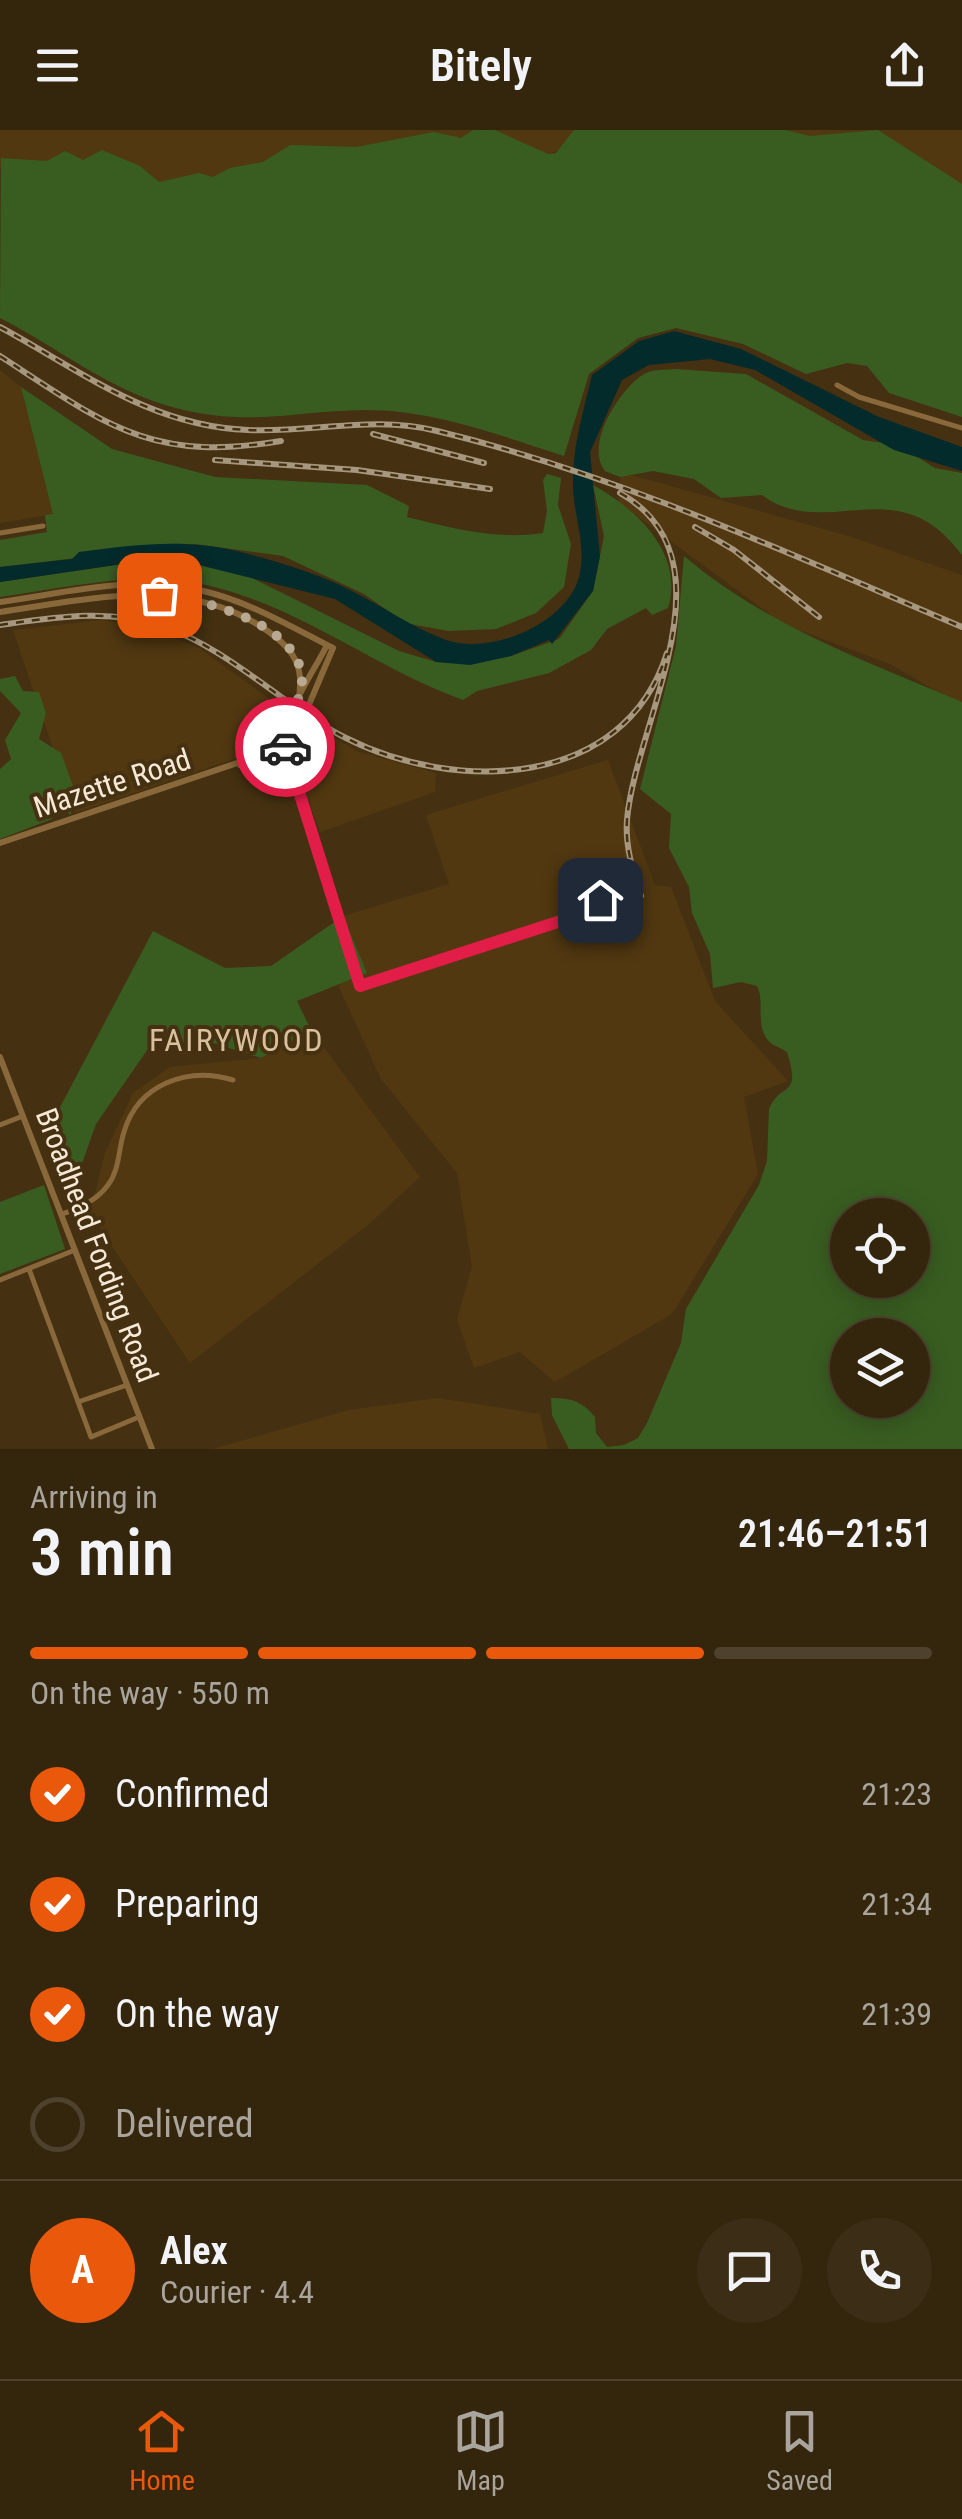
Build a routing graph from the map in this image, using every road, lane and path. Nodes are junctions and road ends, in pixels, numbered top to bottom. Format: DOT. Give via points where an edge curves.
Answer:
graph roads {
  1 [pos="837,385"];
  2 [pos="962,428"];
  3 [pos="43,526"];
  4 [pos="0,533"];
  5 [pos="0,602"];
  6 [pos="0,612"];
  7 [pos="330,647"];
  8 [pos="298,703"];
  9 [pos="288,754"];
  10 [pos="0,843"];
  11 [pos="600,900"];
  12 [pos="0,1057"];
  13 [pos="232,1080"];
  14 [pos="23,1116"];
  15 [pos="0,1125"];
  16 [pos="61,1214"];
  17 [pos="75,1250"];
  18 [pos="28,1268"];
  19 [pos="0,1280"];
  20 [pos="127,1385"];
  21 [pos="78,1402"];
  22 [pos="140,1418"];
  23 [pos="152,1449"];
  1 -- 2 [label="street"];
  3 -- 4 [label="street"];
  5 -- 7 [label="street" via="117,586 174,586 231,600"];
  6 -- 8 [label="street" via="108,597 200,601 257,623 296,658 302,679"];
  7 -- 8 [label="street"];
  7 -- 9 [label="street"];
  8 -- 9 [label="street" via="284,736"];
  9 -- 10 [label="street, Mazette Road" via="278,763 238,765"];
  9 -- 11 [label="street" via="360,986 570,918"];
  12 -- 14 [label="street, Broadhead Fording Road"];
  13 -- 16 [label="street" via="190,1075 156,1088 128,1120 108,1185"];
  14 -- 15 [label="street"];
  14 -- 16 [label="street, Broadhead Fording Road"];
  16 -- 17 [label="street, Broadhead Fording Road"];
  17 -- 18 [label="street"];
  17 -- 20 [label="street, Broadhead Fording Road"];
  18 -- 19 [label="street"];
  18 -- 21 [label="street"];
  20 -- 21 [label="street"];
  20 -- 22 [label="street, Broadhead Fording Road"];
  21 -- 22 [label="street" via="91,1438"];
  22 -- 23 [label="street, Broadhead Fording Road"];
}
